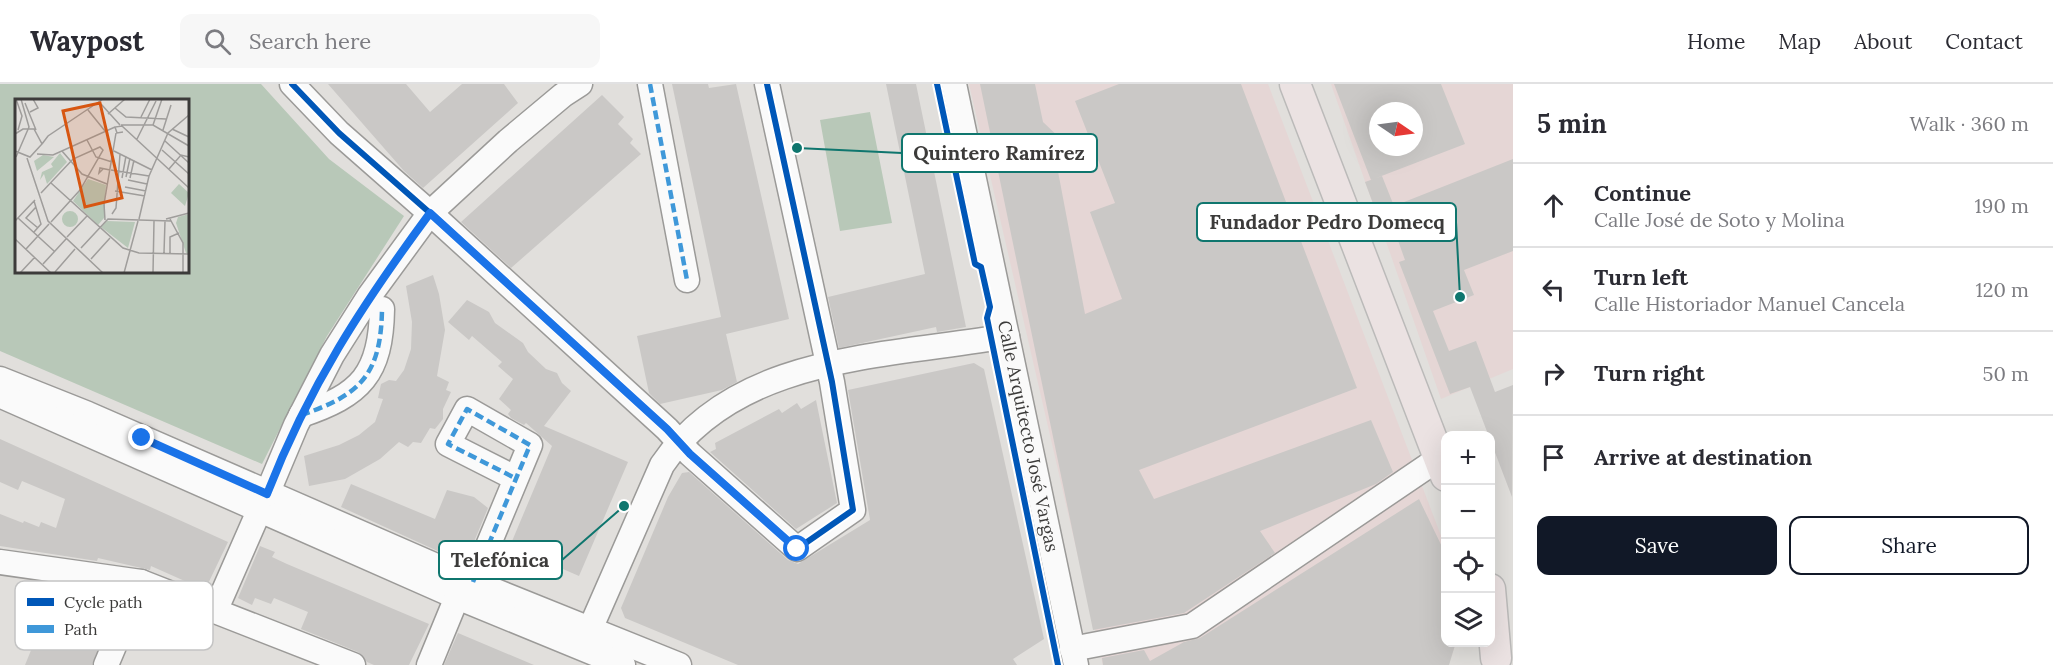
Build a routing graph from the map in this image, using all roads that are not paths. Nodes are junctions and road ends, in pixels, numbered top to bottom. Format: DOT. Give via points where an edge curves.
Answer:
graph roads {
  1 [pos="292,84"];
  2 [pos="580,84"];
  3 [pos="650,84"];
  4 [pos="766,84"];
  5 [pos="954,84"];
  6 [pos="1295,84"];
  7 [pos="430,213"];
  8 [pos="687,280"];
  9 [pos="382,309"];
  10 [pos="1007,336"];
  11 [pos="828,365"];
  12 [pos="0,379"];
  13 [pos="0,396"];
  14 [pos="301,415"];
  15 [pos="678,441"];
  16 [pos="1441,465"];
  17 [pos="1441,469"];
  18 [pos="515,477"];
  19 [pos="263,503"];
  20 [pos="0,562"];
  21 [pos="134,581"];
  22 [pos="465,590"];
  23 [pos="1492,593"];
  24 [pos="1495,593"];
  25 [pos="213,608"];
  26 [pos="216,609"];
  27 [pos="1513,614"];
  28 [pos="586,638"];
  29 [pos="112,650"];
  30 [pos="1502,653"];
  31 [pos="1074,657"];
  32 [pos="106,665"];
  33 [pos="353,665"];
  34 [pos="429,665"];
  35 [pos="623,665"];
  36 [pos="680,665"];
  1 -- 7 [label="street" via="339,133"];
  2 -- 7 [label="street" via="508,141"];
  3 -- 8 [label="street"];
  4 -- 11 [label="street"];
  5 -- 10 [label="street, Calle Arquitecto José Vargas"];
  6 -- 16 [label="main road"];
  7 -- 14 [label="street" via="332,355"];
  7 -- 15 [label="street"];
  9 -- 14 [label="street" via="376,359 366,376 334,404"];
  10 -- 11 [label="street"];
  10 -- 31 [label="street, Calle Arquitecto José Vargas"];
  11 -- 15 [label="street" via="752,388 714,411"];
  11 -- 15 [label="street" via="853,510 797,549"];
  12 -- 19 [label="street" via="88,414"];
  13 -- 19 [label="street"];
  14 -- 19 [label="street"];
  15 -- 28 [label="street" via="649,492"];
  17 -- 31 [label="street, Calle Arquitecto José Vargas" via="1192,626"];
  18 -- 22 [label="street"];
  19 -- 22 [label="street"];
  19 -- 26 [label="street"];
  20 -- 21 [label="street"];
  22 -- 28 [label="street"];
  22 -- 34 [label="street"];
  23 -- 30 [label="main road"];
  24 -- 27 [label="main road"];
  25 -- 26 [label="street"];
  26 -- 33 [label="street"];
  28 -- 35 [label="street"];
  28 -- 36 [label="street"];
  29 -- 32 [label="street"];
}
